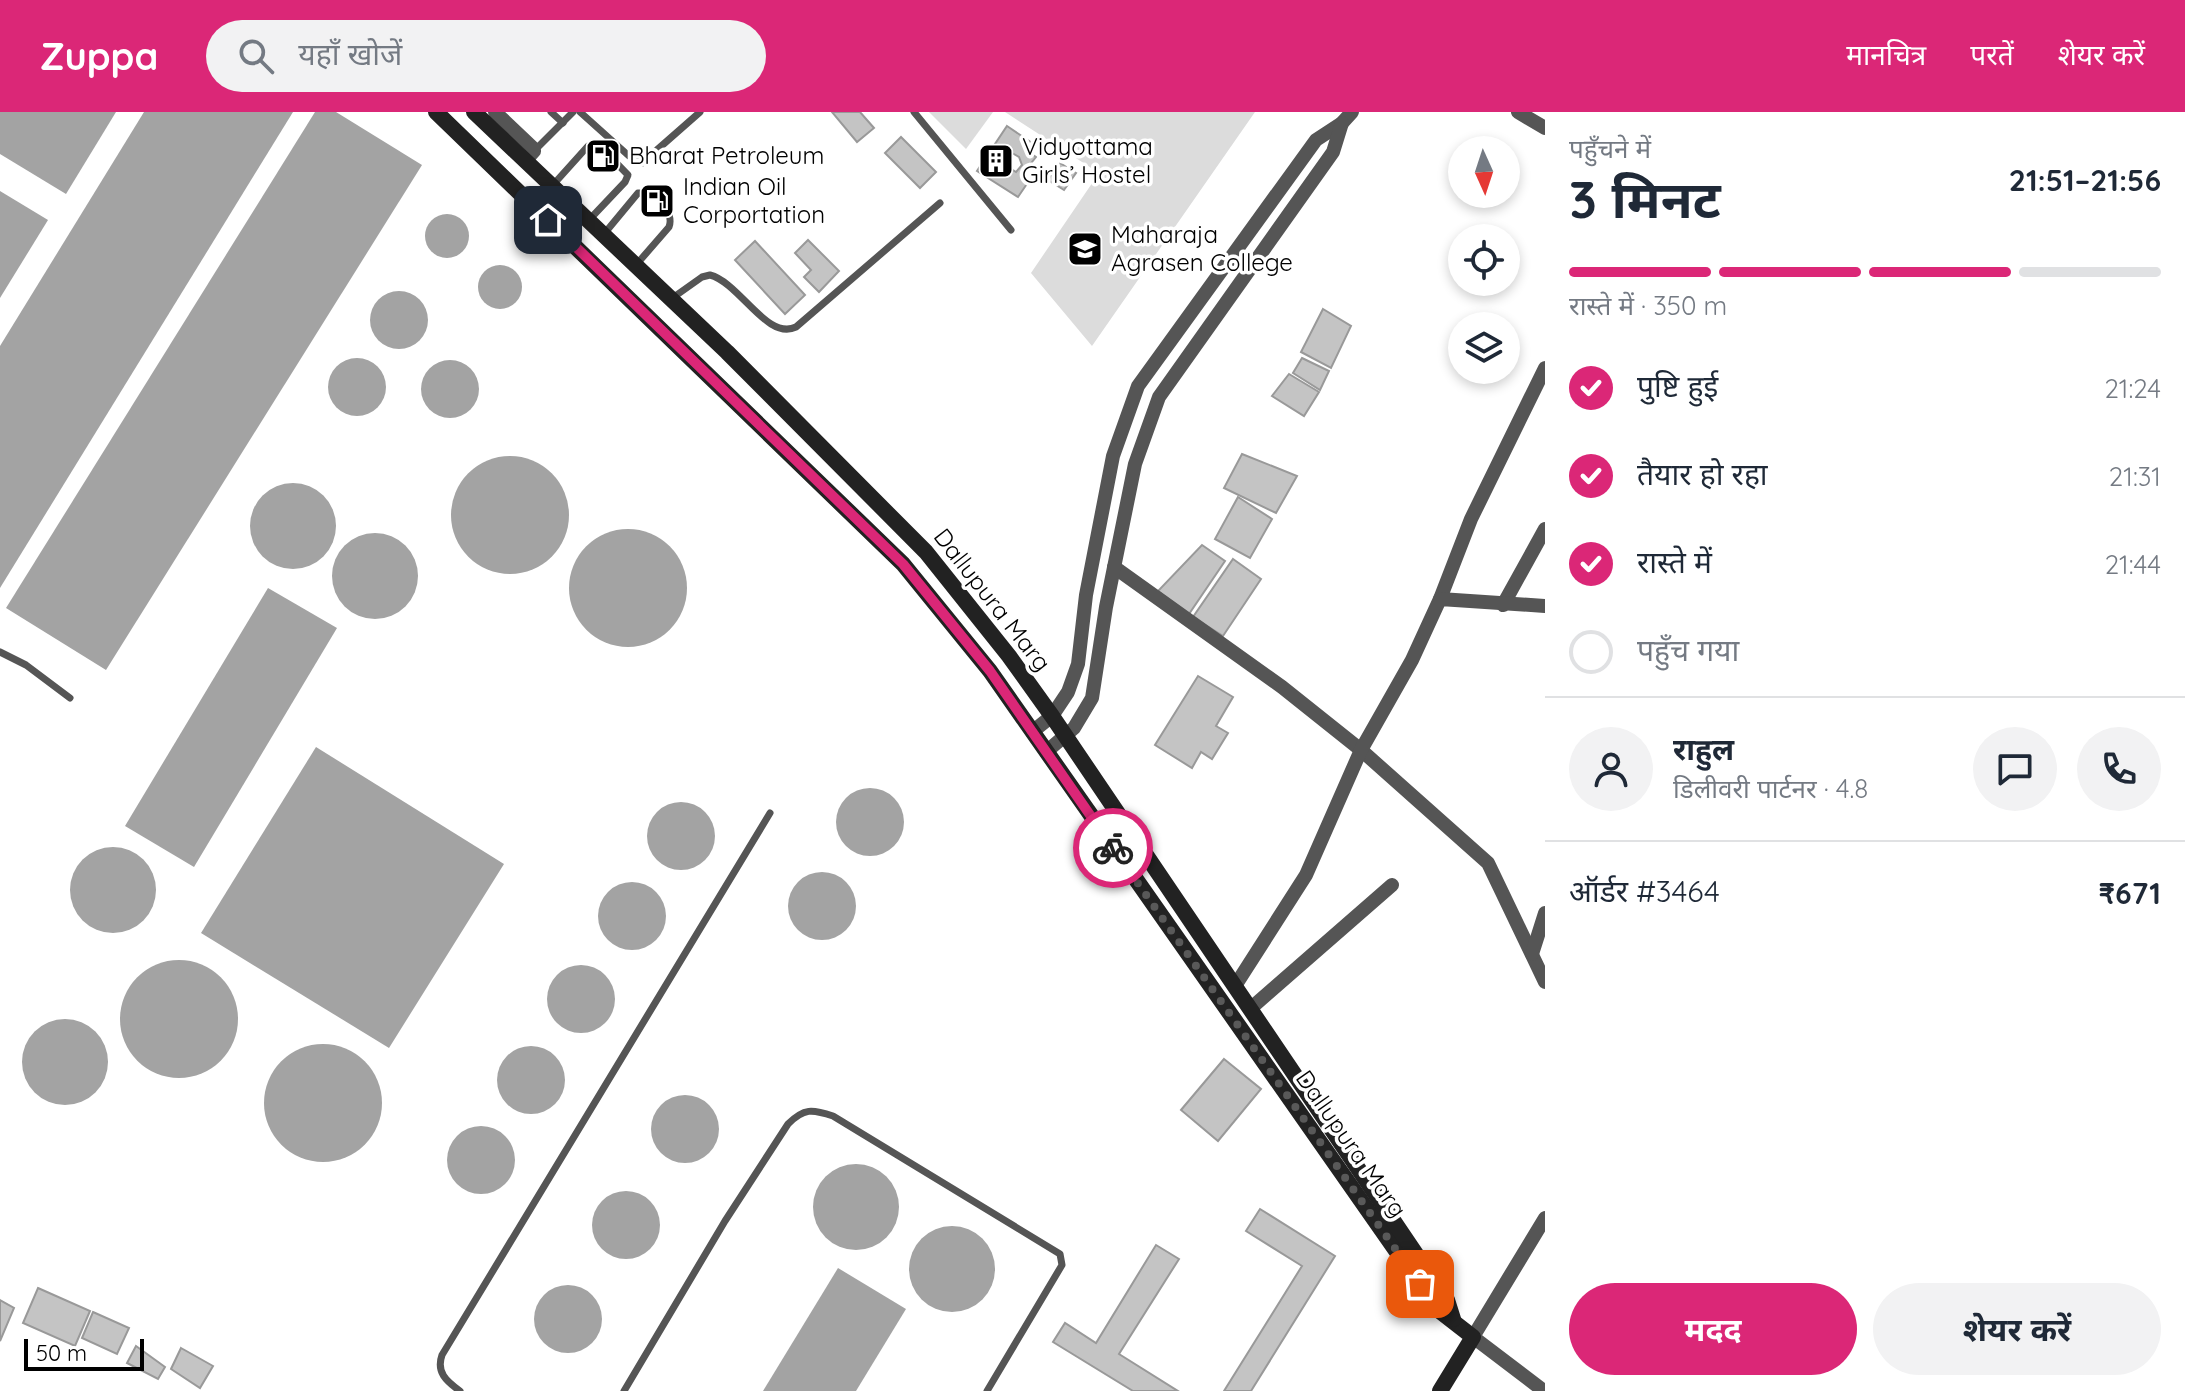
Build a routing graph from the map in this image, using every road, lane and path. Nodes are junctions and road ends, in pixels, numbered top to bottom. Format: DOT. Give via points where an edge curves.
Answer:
graph roads {
  1 [pos="436,112"];
  2 [pos="474,112"];
  3 [pos="495,112"];
  4 [pos="551,112"];
  5 [pos="573,112"];
  6 [pos="580,112"];
  7 [pos="700,112"];
  8 [pos="914,112"];
  9 [pos="1518,112"];
  10 [pos="1347,118"];
  11 [pos="563,123"];
  12 [pos="1545,128"];
  13 [pos="529,156"];
  14 [pos="552,186"];
  15 [pos="940,203"];
  16 [pos="589,220"];
  17 [pos="1011,230"];
  18 [pos="604,235"];
  19 [pos="636,265"];
  20 [pos="671,299"];
  21 [pos="1545,368"];
  22 [pos="1545,529"];
  23 [pos="1114,567"];
  24 [pos="1440,599"];
  25 [pos="1503,605"];
  26 [pos="1545,606"];
  27 [pos="0,652"];
  28 [pos="70,698"];
  29 [pos="1052,716"];
  30 [pos="1032,732"];
  31 [pos="1064,736"];
  32 [pos="1361,750"];
  33 [pos="1046,752"];
  34 [pos="770,813"];
  35 [pos="1392,885"];
  36 [pos="1545,913"];
  37 [pos="1532,954"];
  38 [pos="1545,982"];
  39 [pos="1235,986"];
  40 [pos="1250,1009"];
  41 [pos="1545,1218"];
  42 [pos="1453,1319"];
  43 [pos="1473,1337"];
  44 [pos="460,1391"];
  45 [pos="624,1391"];
  46 [pos="987,1391"];
  47 [pos="1440,1391"];
  48 [pos="1544,1391"];
  1 -- 30 [label="main road, Dallupura Marg" via="903,564"];
  2 -- 13 [label="main road, Dallupura Marg"];
  3 -- 13 [label="street"];
  4 -- 11 [label="lane"];
  5 -- 11 [label="lane"];
  6 -- 7 [label="lane" via="642,163"];
  8 -- 17 [label="lane"];
  9 -- 12 [label="street"];
  10 -- 23 [label="street" via="1333,152 1159,397 1135,464"];
  10 -- 29 [label="street" via="1316,140 1138,386 1113,456 1078,664"];
  11 -- 13 [label="lane"];
  13 -- 14 [label="main road, Dallupura Marg"];
  14 -- 16 [label="main road, Dallupura Marg"];
  14 -- 16 [label="lane" via="588,146 597,143 628,175"];
  15 -- 20 [label="lane" via="788,331 779,331 733,288 710,275"];
  16 -- 18 [label="main road, Dallupura Marg"];
  18 -- 19 [label="main road, Dallupura Marg"];
  18 -- 19 [label="lane" via="638,193 647,193 668,210 669,227"];
  19 -- 20 [label="main road, Dallupura Marg"];
  20 -- 29 [label="main road, Dallupura Marg" via="926,552"];
  21 -- 24 [label="street" via="1471,519"];
  22 -- 25 [label="street"];
  23 -- 31 [label="street" via="1092,698"];
  23 -- 32 [label="street"];
  24 -- 25 [label="street"];
  24 -- 32 [label="street"];
  25 -- 26 [label="street"];
  27 -- 28 [label="lane"];
  29 -- 30 [label="street"];
  29 -- 31 [label="main road, Dallupura Marg"];
  30 -- 33 [label="main road, Dallupura Marg"];
  31 -- 33 [label="street"];
  31 -- 39 [label="main road, Dallupura Marg"];
  32 -- 37 [label="street" via="1488,863"];
  32 -- 39 [label="street" via="1306,875"];
  33 -- 42 [label="main road, Dallupura Marg" via="1437,1309"];
  34 -- 44 [label="lane" via="442,1355 442,1375"];
  35 -- 40 [label="street"];
  36 -- 37 [label="street"];
  37 -- 38 [label="street"];
  39 -- 40 [label="main road, Dallupura Marg"];
  40 -- 42 [label="main road, Dallupura Marg" via="1447,1300"];
  41 -- 43 [label="street"];
  42 -- 43 [label="main road"];
  43 -- 47 [label="main road"];
  43 -- 48 [label="street"];
  45 -- 46 [label="lane" via="788,1124 812,1109 833,1116 1060,1254 1062,1265"];
}
